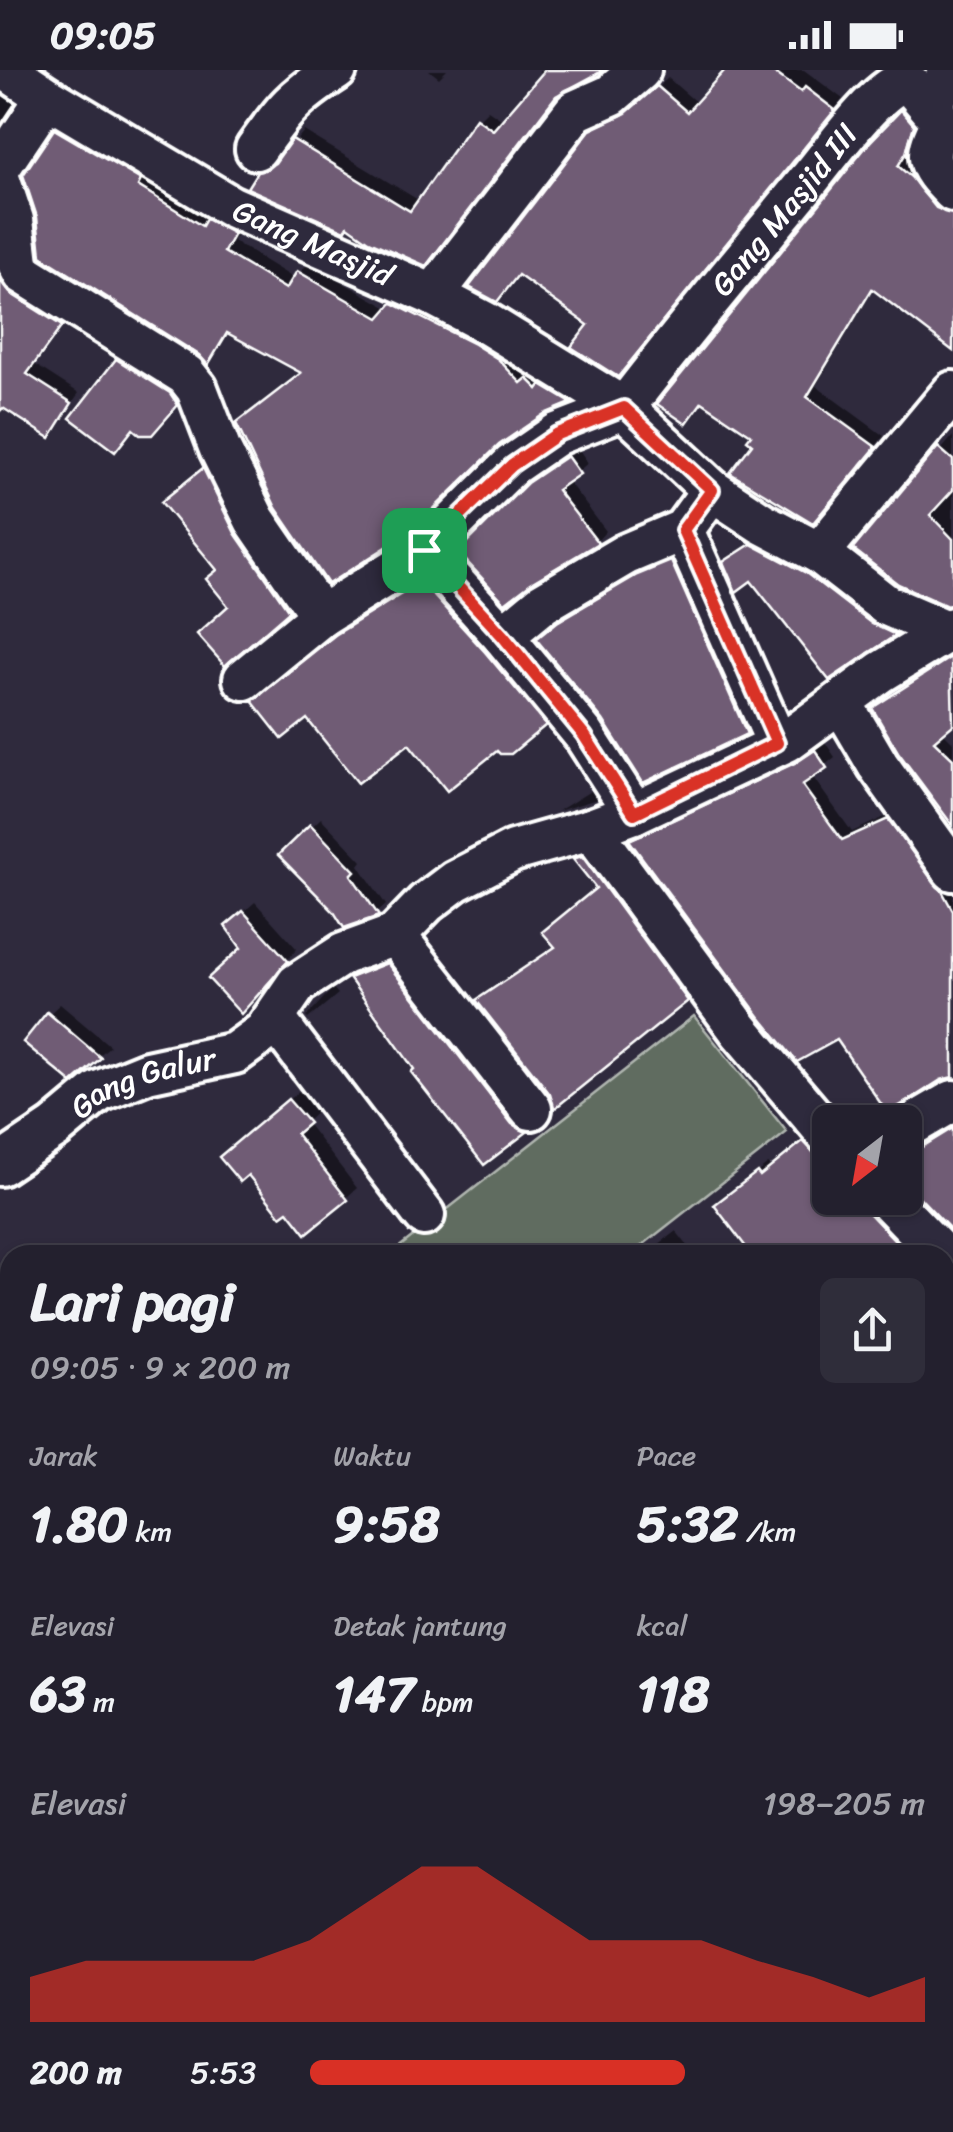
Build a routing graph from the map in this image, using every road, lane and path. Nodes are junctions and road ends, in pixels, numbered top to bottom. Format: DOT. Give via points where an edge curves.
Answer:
graph roads {
  1 [pos="8,70"];
  2 [pos="336,70"];
  3 [pos="640,70"];
  4 [pos="951,70"];
  5 [pos="47,97"];
  6 [pos="931,106"];
  7 [pos="256,149"];
  8 [pos="0,167"];
  9 [pos="0,181"];
  10 [pos="953,190"];
  11 [pos="433,294"];
  12 [pos="953,392"];
  13 [pos="624,408"];
  14 [pos="712,490"];
  15 [pos="683,530"];
  16 [pos="424,550"];
  17 [pos="818,553"];
  18 [pos="321,616"];
  19 [pos="951,631"];
  20 [pos="503,636"];
  21 [pos="244,679"];
  22 [pos="841,702"];
  23 [pos="777,743"];
  24 [pos="634,813"];
  25 [pos="591,830"];
  26 [pos="953,870"];
  27 [pos="395,936"];
  28 [pos="274,1018"];
  29 [pos="953,1101"];
  30 [pos="531,1109"];
  31 [pos="812,1116"];
  32 [pos="922,1119"];
  33 [pos="0,1165"];
  34 [pos="424,1215"];
  35 [pos="904,1215"];
  36 [pos="933,1245"];
  1 -- 5 [label="street, Gang Masjid"];
  2 -- 7 [label="street" via="279,114"];
  3 -- 11 [label="street" via="612,95 575,111"];
  4 -- 6 [label="street"];
  5 -- 8 [label="street"];
  5 -- 11 [label="street, Gang Masjid" via="230,206"];
  6 -- 10 [label="street" via="942,122 929,163"];
  6 -- 13 [label="street, Gang Masjid III" via="911,85 892,86 688,322"];
  9 -- 18 [label="street" via="24,273 186,376 255,520"];
  11 -- 13 [label="street, Gang Masjid"];
  12 -- 17 [label="street"];
  13 -- 14 [label="street, Gang Masjid"];
  13 -- 16 [label="street" via="557,434 512,465"];
  14 -- 15 [label="street"];
  14 -- 17 [label="street, Gang Masjid"];
  15 -- 20 [label="street" via="542,603"];
  15 -- 23 [label="street"];
  16 -- 18 [label="street"];
  16 -- 20 [label="street"];
  17 -- 19 [label="street, Gang Masjid" via="886,605"];
  18 -- 21 [label="street"];
  19 -- 22 [label="street, Gang Galur"];
  20 -- 24 [label="street" via="584,735"];
  22 -- 23 [label="street, Gang Galur"];
  22 -- 26 [label="street"];
  23 -- 24 [label="street, Gang Galur"];
  24 -- 25 [label="street, Gang Galur"];
  25 -- 27 [label="street, Gang Galur" via="512,851 455,881"];
  25 -- 31 [label="street" via="740,1031"];
  27 -- 28 [label="street, Gang Galur" via="322,965 297,984"];
  27 -- 30 [label="street"];
  28 -- 33 [label="street, Gang Galur" via="235,1053 147,1072 98,1092"];
  28 -- 34 [label="street"];
  29 -- 32 [label="street"];
  35 -- 36 [label="street"];
}
